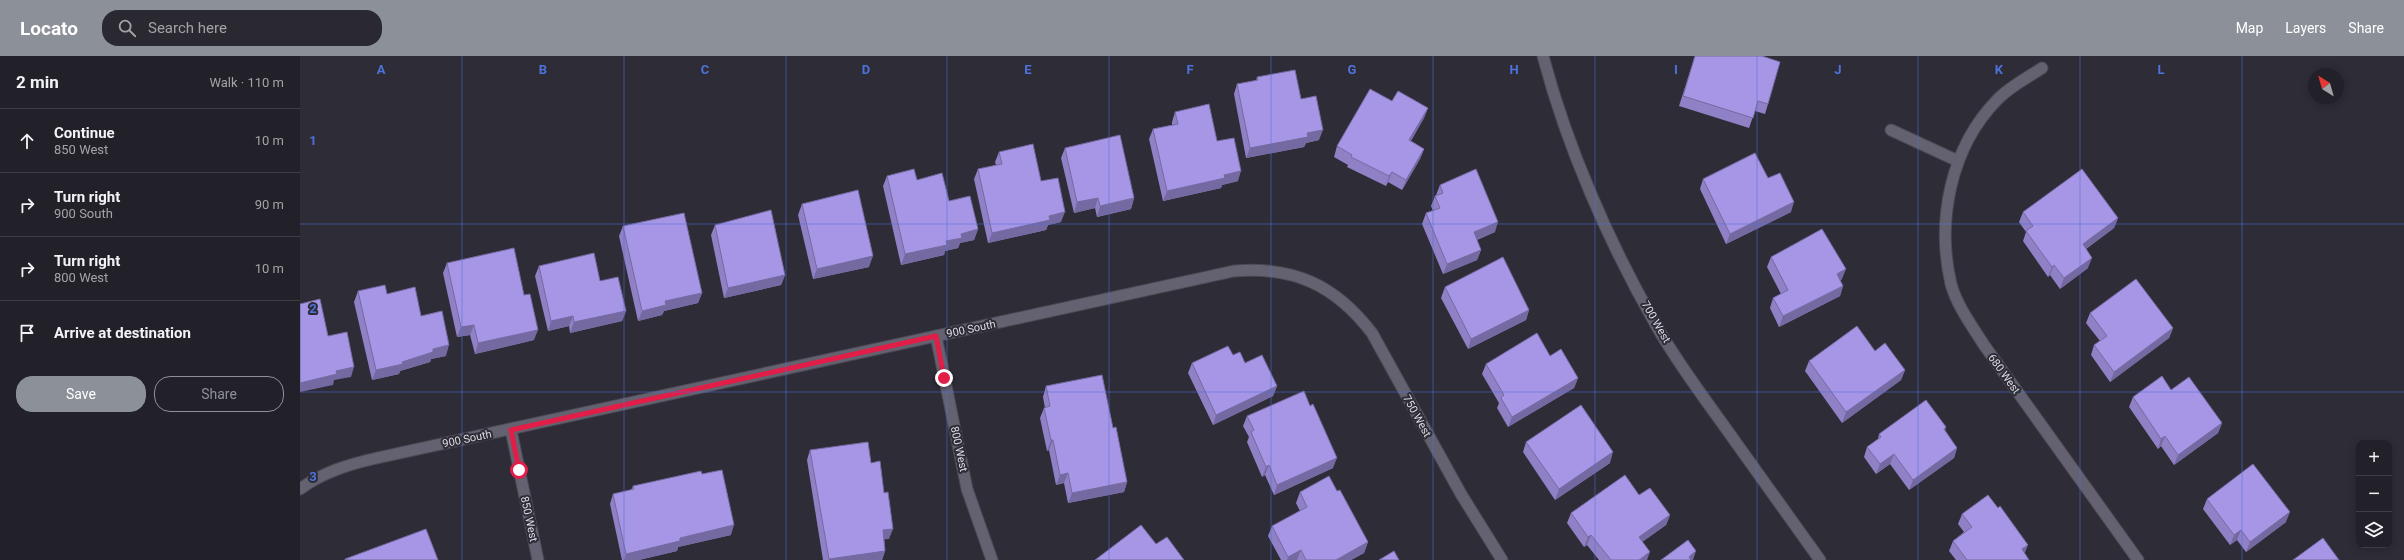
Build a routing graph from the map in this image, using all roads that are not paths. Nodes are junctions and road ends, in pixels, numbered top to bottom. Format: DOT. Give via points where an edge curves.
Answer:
graph roads {
  1 [pos="1543,56"];
  2 [pos="2042,68"];
  3 [pos="1891,130"];
  4 [pos="1958,161"];
  5 [pos="1318,284"];
  6 [pos="936,336"];
  7 [pos="511,430"];
  8 [pos="300,488"];
  9 [pos="538,560"];
  10 [pos="992,560"];
  11 [pos="1502,560"];
  12 [pos="1820,560"];
  13 [pos="2138,560"];
  1 -- 12 [label="street, 700 West" via="1565,127 1590,188 1616,250 1656,326 1705,400"];
  2 -- 4 [label="street, 680 West" via="1998,99 1979,121"];
  3 -- 4 [label="street"];
  4 -- 13 [label="street, 680 West" via="1948,199 1945,227 1946,257 1952,285 1963,311 1988,352"];
  5 -- 6 [label="street, 900 South" via="1277,271 1234,271"];
  5 -- 11 [label="street, 750 West" via="1339,297 1357,313 1372,333 1449,474"];
  6 -- 7 [label="street, 900 South"];
  6 -- 10 [label="street, 800 West" via="967,489"];
  7 -- 8 [label="street, 900 South" via="348,465 320,476"];
  7 -- 9 [label="street, 850 West"];
}
